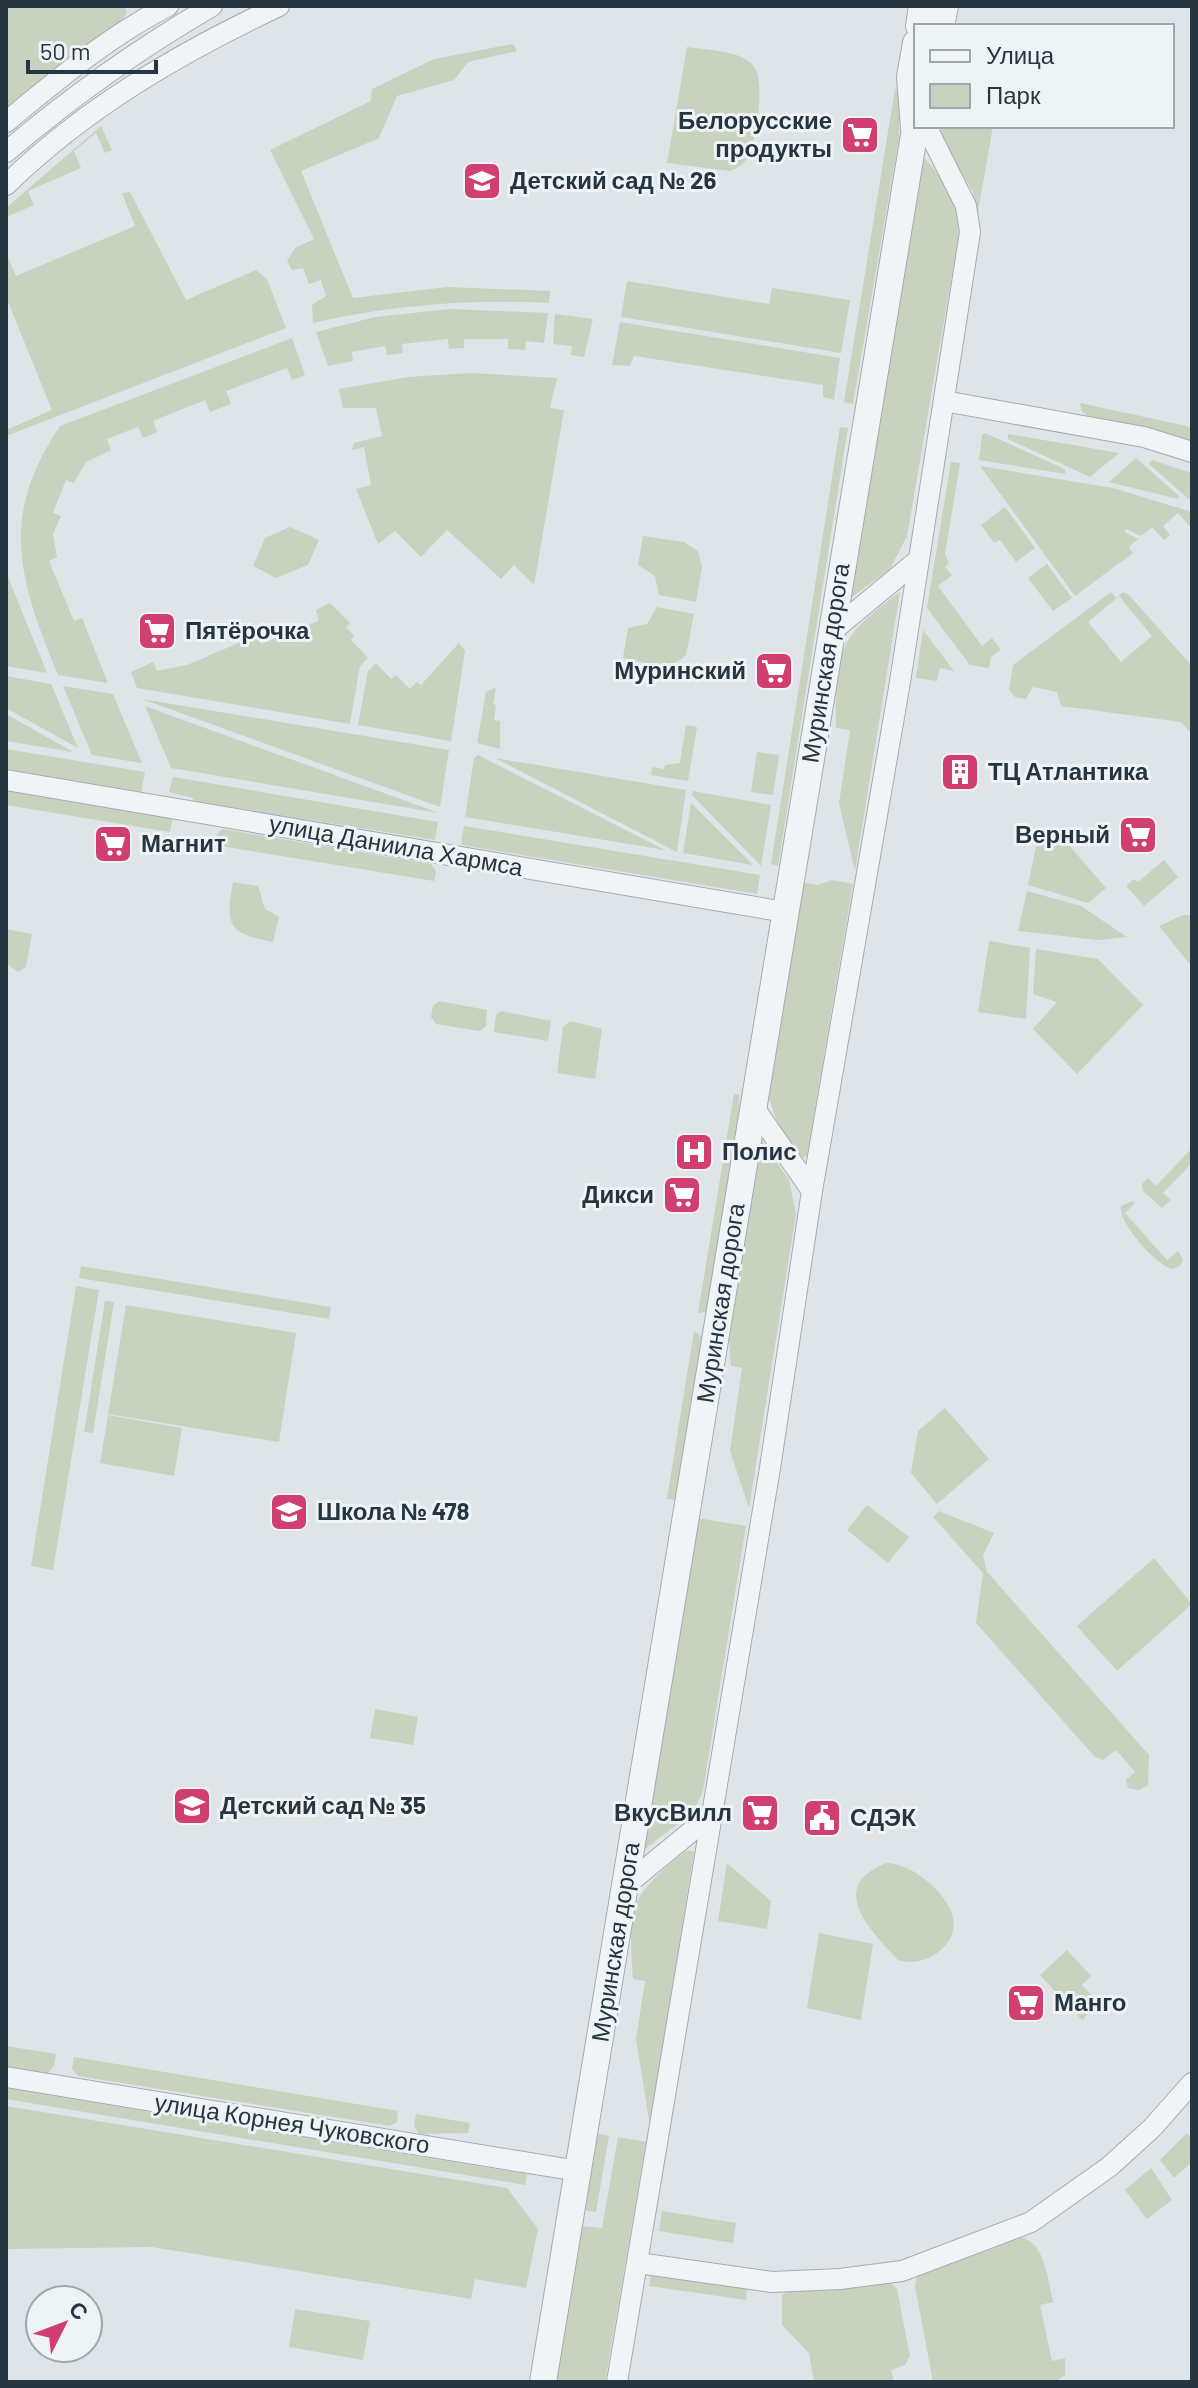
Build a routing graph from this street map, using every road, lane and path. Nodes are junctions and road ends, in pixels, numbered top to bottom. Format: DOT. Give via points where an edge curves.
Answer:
graph roads {
  1 [pos="168,6"];
  2 [pos="212,6"];
  3 [pos="279,6"];
  4 [pos="914,54"];
  5 [pos="914,99"];
  6 [pos="6,122"];
  7 [pos="919,128"];
  8 [pos="920,128"];
  9 [pos="6,152"];
  10 [pos="6,185"];
  11 [pos="944,401"];
  12 [pos="1192,452"];
  13 [pos="917,561"];
  14 [pos="831,632"];
  15 [pos="6,780"];
  16 [pos="785,912"];
  17 [pos="753,1106"];
  18 [pos="812,1191"];
  19 [pos="710,1816"];
  20 [pos="625,1886"];
  21 [pos="6,2077"];
  22 [pos="1192,2083"];
  23 [pos="578,2171"];
  24 [pos="638,2263"];
  25 [pos="543,2382"];
  26 [pos="617,2382"];
  1 -- 6 [label="street" via="58,79"];
  2 -- 9 [label="street" via="72,96"];
  3 -- 10 [label="street" via="142,79 85,118"];
  4 -- 5 [label="street, Муринская дорога"];
  7 -- 14 [label="street, Муринская дорога"];
  8 -- 11 [label="street" via="966,206 970,232"];
  11 -- 12 [label="street" via="1130,434"];
  11 -- 13 [label="street"];
  13 -- 14 [label="street"];
  13 -- 18 [label="street"];
  14 -- 16 [label="street, Муринская дорога"];
  15 -- 16 [label="street, улица Даниила Хармса"];
  16 -- 17 [label="street, Муринская дорога"];
  17 -- 18 [label="street"];
  17 -- 20 [label="street, Муринская дорога"];
  18 -- 19 [label="street"];
  19 -- 20 [label="street"];
  19 -- 24 [label="street"];
  20 -- 23 [label="street, Муринская дорога"];
  21 -- 23 [label="street, улица Корнея Чуковского"];
  22 -- 24 [label="street" via="1109,2167 1031,2222 902,2271 772,2282"];
  23 -- 25 [label="street, Муринская дорога"];
  24 -- 26 [label="street"];
}
